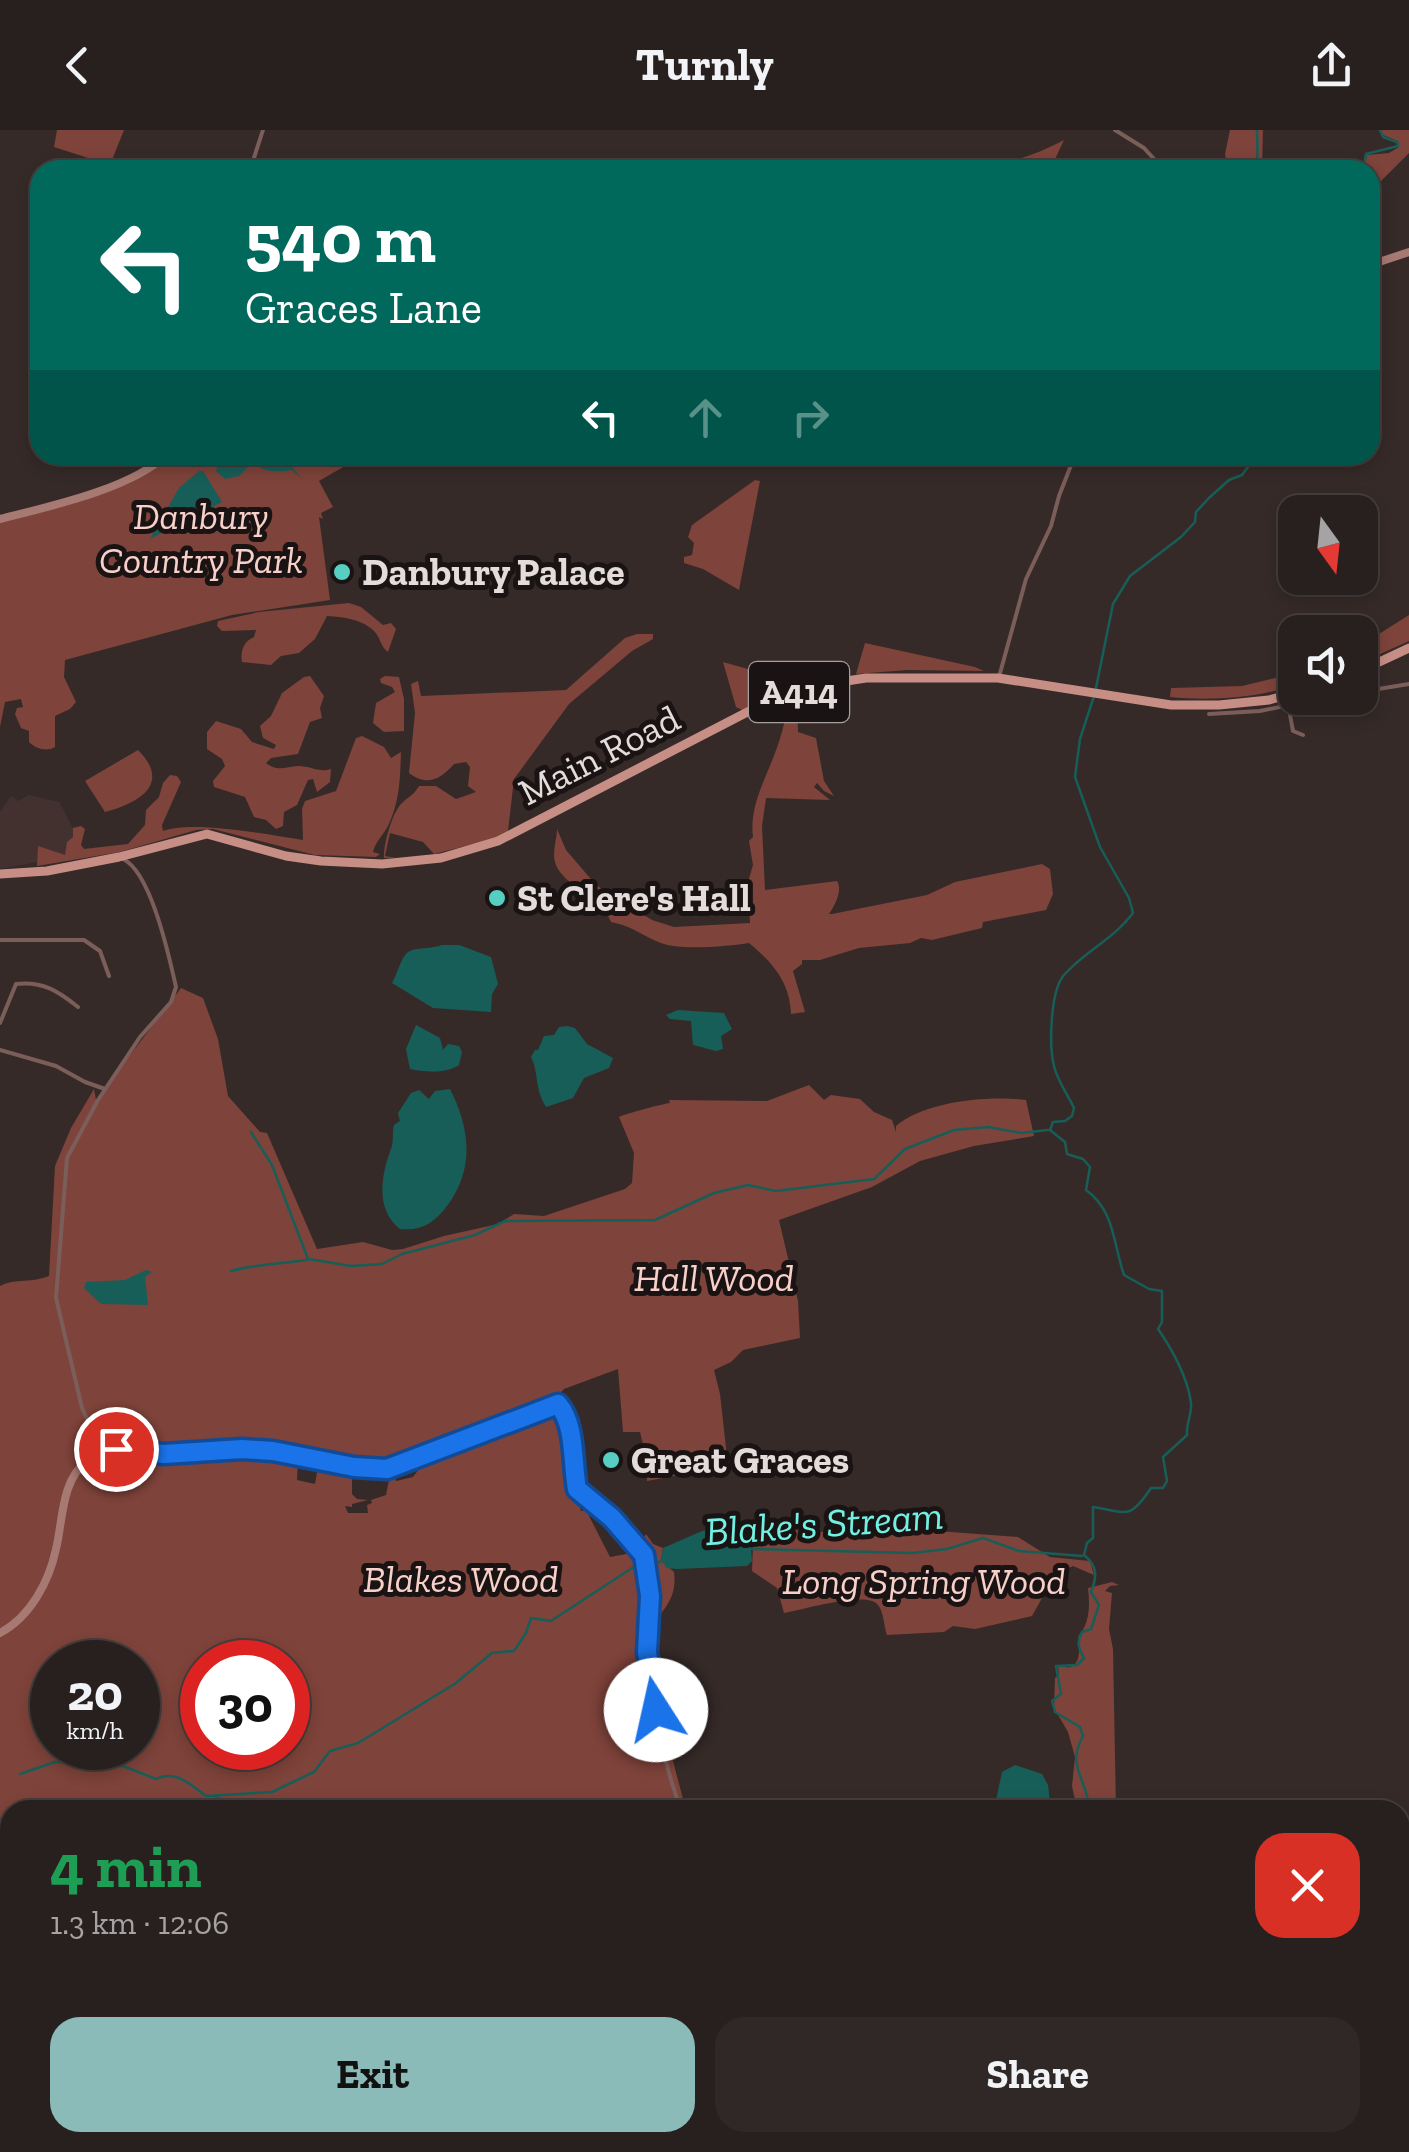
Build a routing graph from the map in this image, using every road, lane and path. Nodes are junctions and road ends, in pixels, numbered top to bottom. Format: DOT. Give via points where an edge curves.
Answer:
graph roads {
  1 [pos="263,130"];
  2 [pos="1115,130"];
  3 [pos="253,160"];
  4 [pos="1155,160"];
  5 [pos="1409,252"];
  6 [pos="1380,262"];
  7 [pos="153,465"];
  8 [pos="1071,465"];
  9 [pos="0,519"];
  10 [pos="1409,648"];
  11 [pos="1378,663"];
  12 [pos="998,678"];
  13 [pos="1409,684"];
  14 [pos="1378,689"];
  15 [pos="1278,698"];
  16 [pos="1278,707"];
  17 [pos="1209,714"];
  18 [pos="1290,715"];
  19 [pos="1303,734"];
  20 [pos="136,859"];
  21 [pos="0,874"];
  22 [pos="0,940"];
  23 [pos="11,976"];
  24 [pos="109,976"];
  25 [pos="16,984"];
  26 [pos="78,1007"];
  27 [pos="0,1023"];
  28 [pos="0,1050"];
  29 [pos="98,1086"];
  30 [pos="105,1089"];
  31 [pos="98,1100"];
  32 [pos="109,1451"];
  33 [pos="0,1633"];
  34 [pos="680,1800"];
  1 -- 3 [label="street"];
  2 -- 4 [label="street"];
  5 -- 6 [label="street"];
  7 -- 9 [label="street" via="82,496"];
  8 -- 12 [label="street" via="1026,579"];
  10 -- 11 [label="main road"];
  12 -- 15 [label="main road, Main Road / A414" via="1171,705"];
  12 -- 20 [label="main road, Main Road / A414" via="866,678 795,693 498,841 440,858 321,861 207,834"];
  13 -- 14 [label="street"];
  16 -- 17 [label="street"];
  18 -- 19 [label="street" via="1294,731"];
  20 -- 21 [label="main road, A414"];
  20 -- 30 [label="street" via="176,987"];
  22 -- 24 [label="street" via="84,940 100,952"];
  23 -- 25 [label="street"];
  25 -- 26 [label="street" via="36,982"];
  25 -- 27 [label="street"];
  28 -- 29 [label="street"];
  29 -- 30 [label="street"];
  29 -- 31 [label="street"];
  30 -- 31 [label="street"];
  31 -- 32 [label="street" via="67,1158 56,1298 82,1408"];
  32 -- 33 [label="street" via="85,1462 75,1476 39,1593 20,1620"];
  32 -- 34 [label="street" via="273,1451 387,1469 558,1404 577,1489 644,1555 650,1674"];
}
